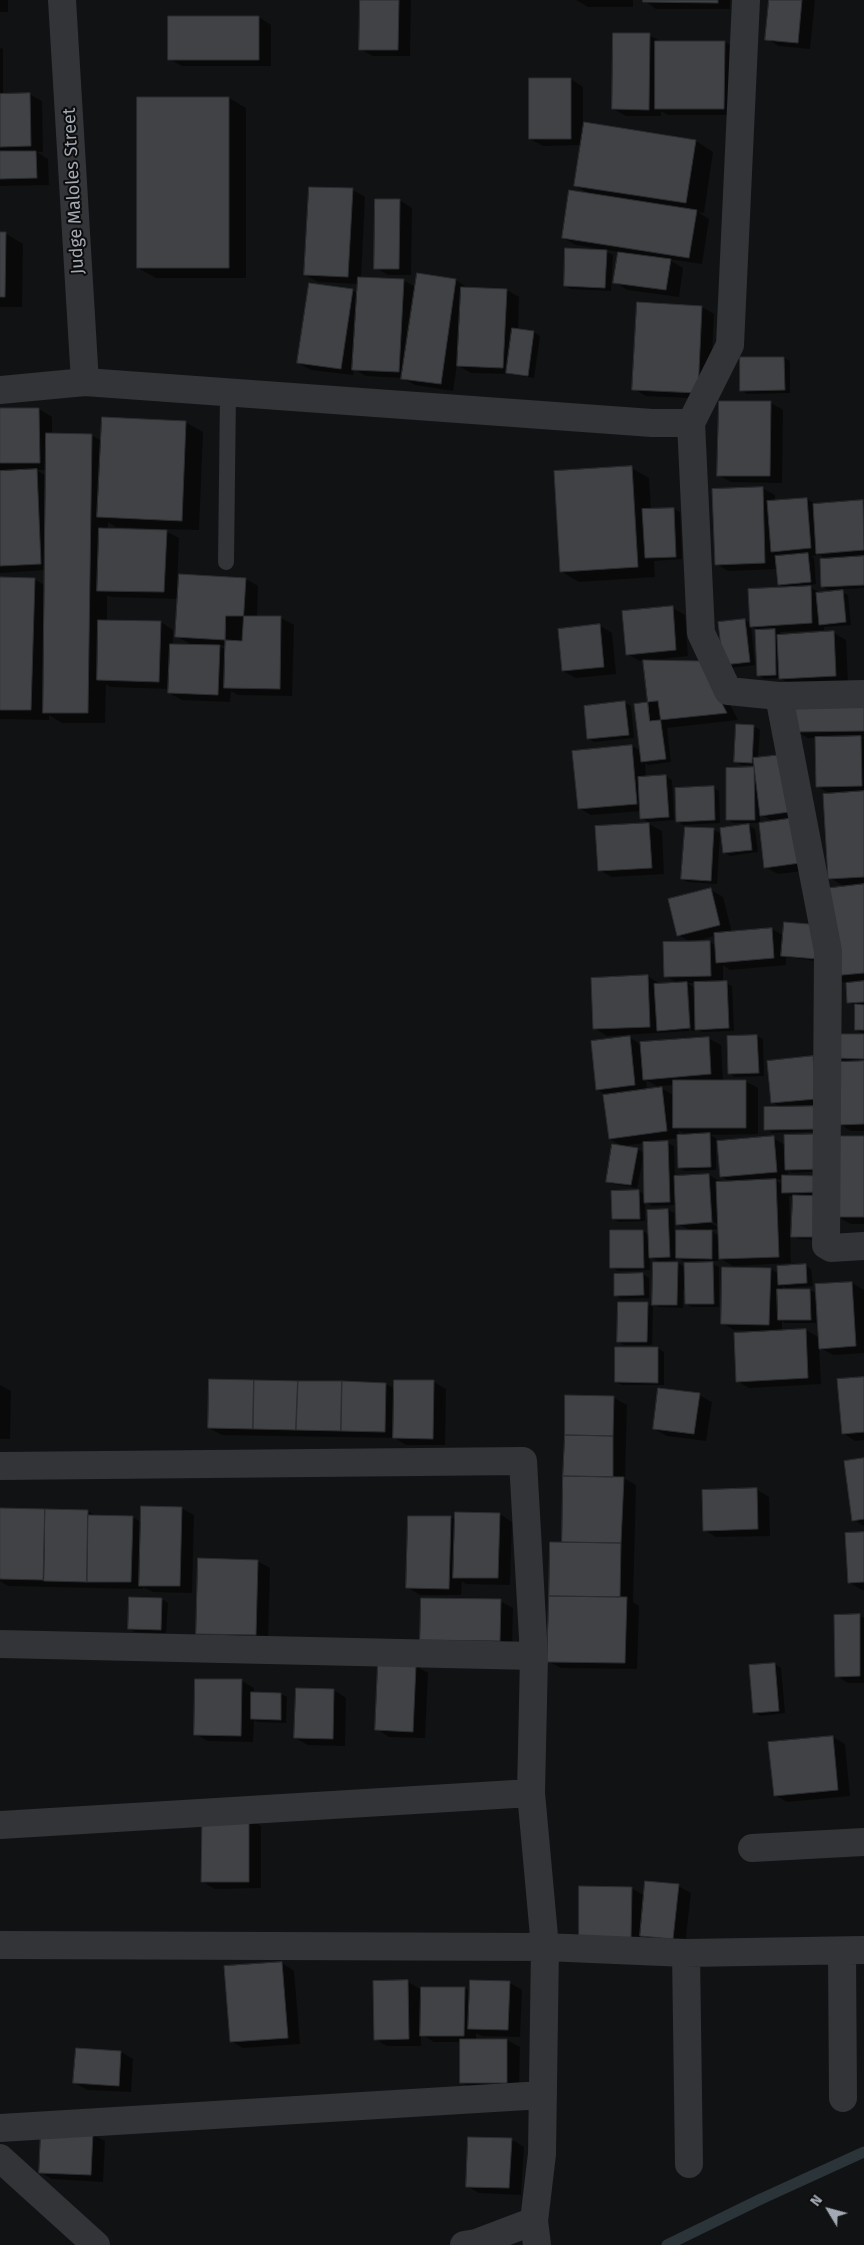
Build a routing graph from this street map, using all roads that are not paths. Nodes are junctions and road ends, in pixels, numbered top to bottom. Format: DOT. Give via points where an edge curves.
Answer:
graph roads {
  1 [pos="62,0"];
  2 [pos="746,0"];
  3 [pos="85,382"];
  4 [pos="0,390"];
  5 [pos="228,392"];
  6 [pos="691,423"];
  7 [pos="226,562"];
  8 [pos="864,694"];
  9 [pos="779,696"];
  10 [pos="864,1246"];
  11 [pos="0,1466"];
  12 [pos="0,1644"];
  13 [pos="534,1656"];
  14 [pos="531,1792"];
  15 [pos="0,1825"];
  16 [pos="864,1842"];
  17 [pos="752,1848"];
  18 [pos="0,1945"];
  19 [pos="546,1947"];
  20 [pos="853,1950"];
  21 [pos="686,1954"];
  22 [pos="542,2095"];
  23 [pos="843,2098"];
  24 [pos="0,2128"];
  25 [pos="0,2158"];
  26 [pos="689,2164"];
  27 [pos="536,2233"];
  28 [pos="96,2245"];
  29 [pos="464,2245"];
  1 -- 3 [label="street, Judge Maloles Street"];
  2 -- 6 [label="street" via="730,345"];
  3 -- 4 [label="street"];
  3 -- 5 [label="street"];
  5 -- 6 [label="street" via="652,423"];
  5 -- 7 [label="lane"];
  6 -- 9 [label="street" via="701,633 728,691"];
  8 -- 9 [label="street"];
  9 -- 10 [label="street" via="828,951 826,1245 830,1248"];
  11 -- 13 [label="street" via="523,1461"];
  12 -- 13 [label="street"];
  13 -- 14 [label="street"];
  14 -- 15 [label="street"];
  14 -- 19 [label="street"];
  16 -- 17 [label="street"];
  18 -- 19 [label="street"];
  19 -- 21 [label="street"];
  19 -- 22 [label="street"];
  20 -- 21 [label="street"];
  20 -- 23 [label="street"];
  21 -- 26 [label="street"];
  22 -- 24 [label="street"];
  22 -- 27 [label="street" via="542,2154"];
  25 -- 28 [label="street"];
  27 -- 29 [label="street"];
}
